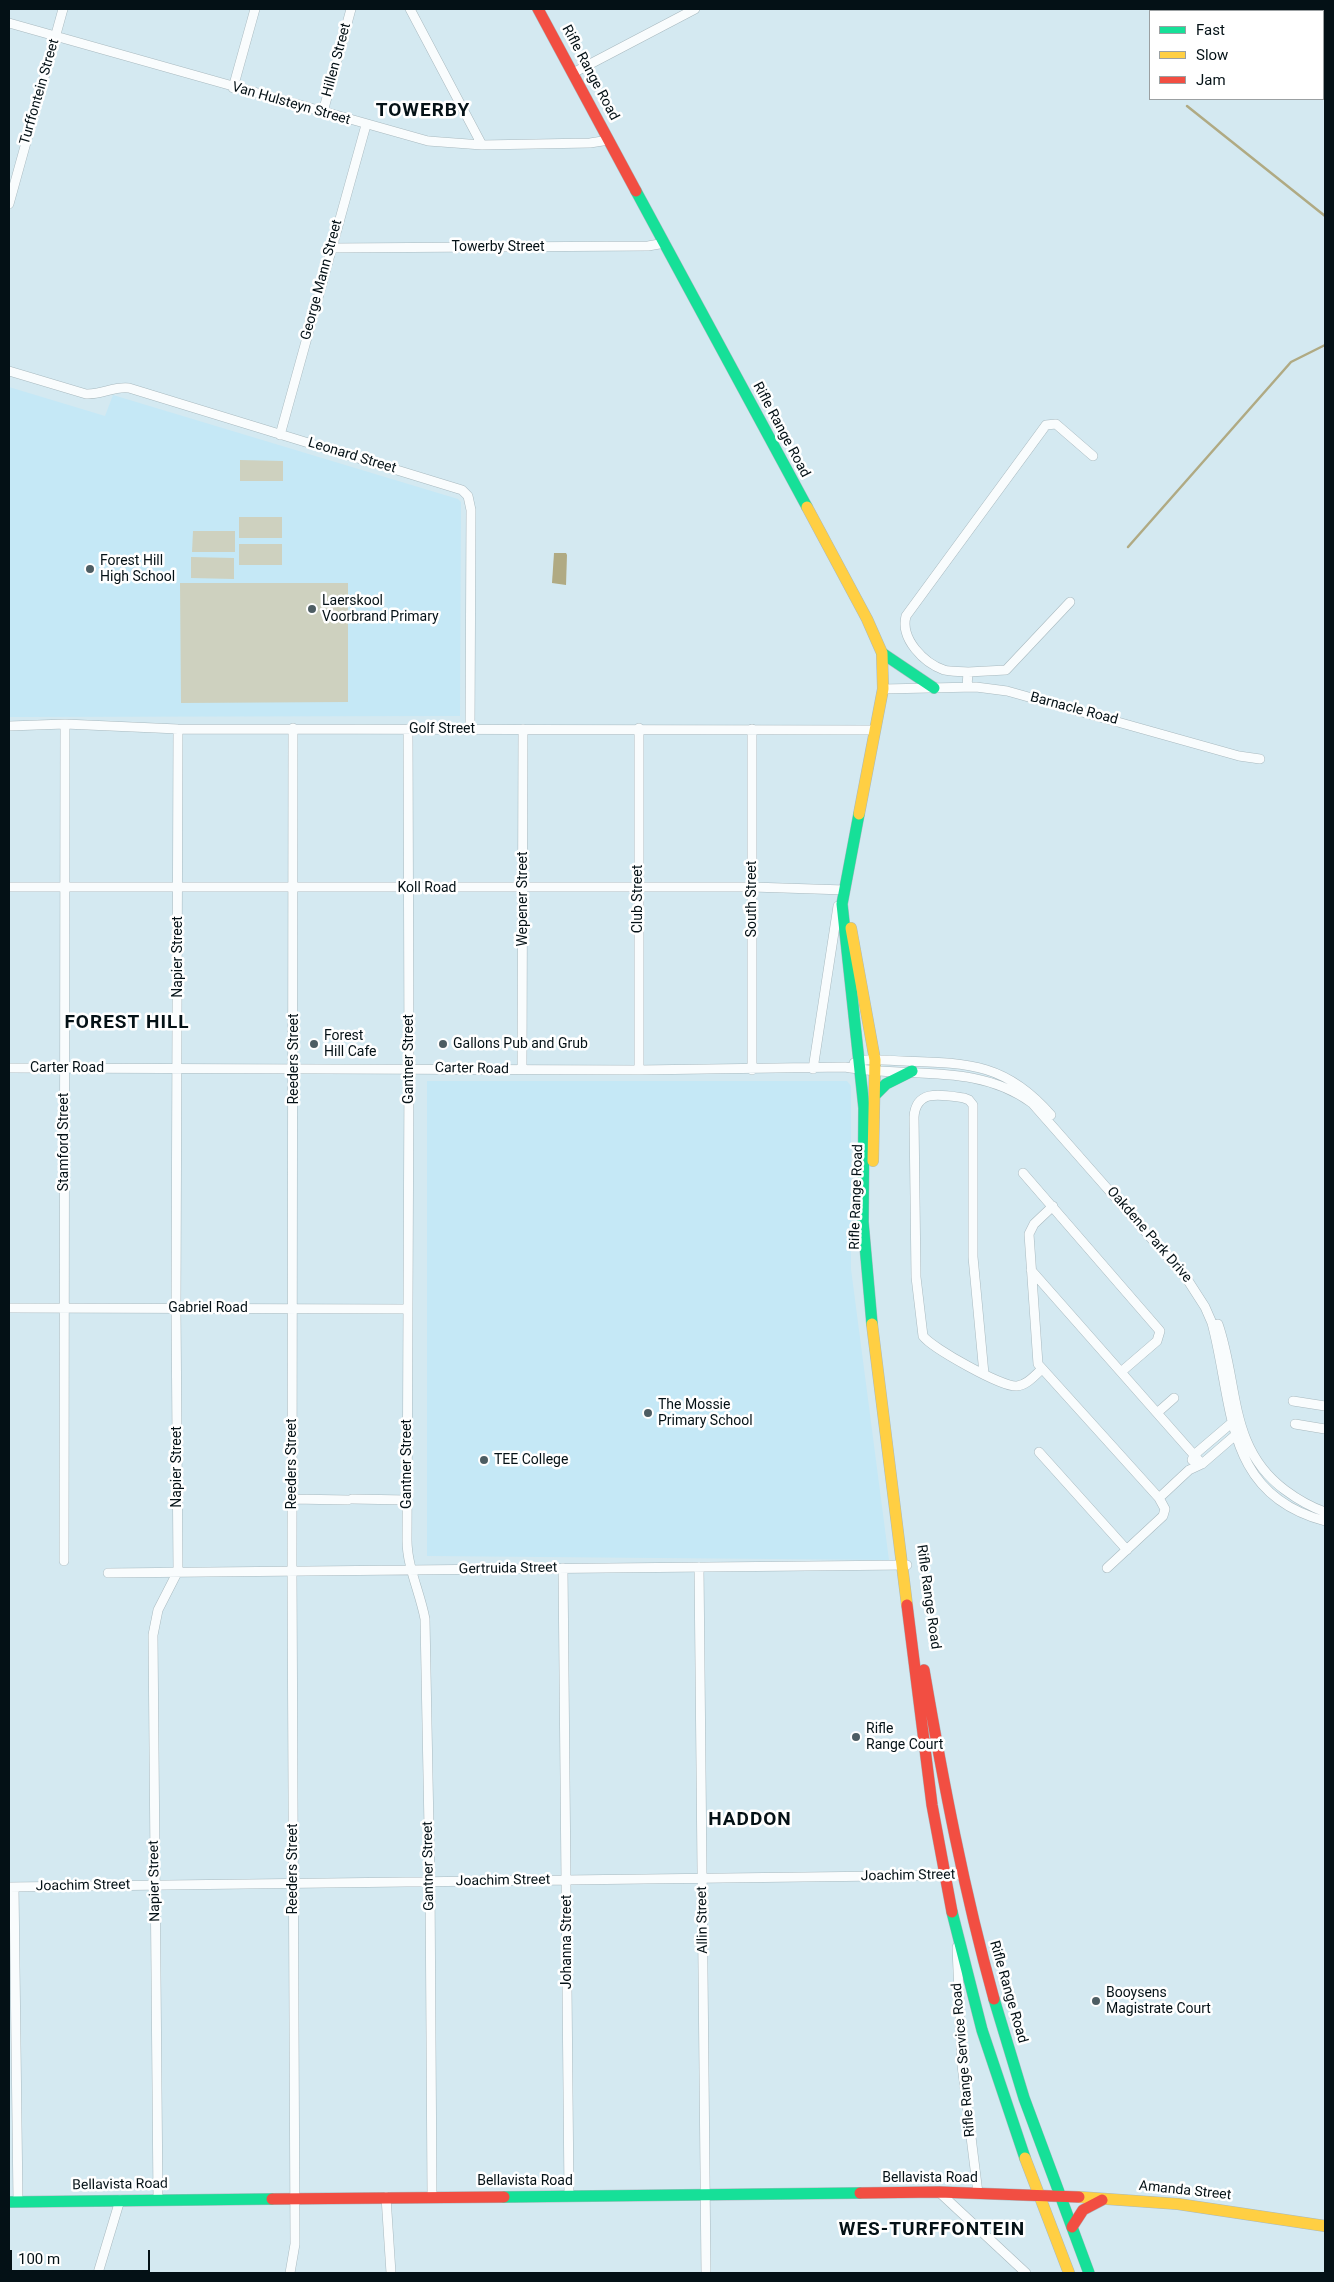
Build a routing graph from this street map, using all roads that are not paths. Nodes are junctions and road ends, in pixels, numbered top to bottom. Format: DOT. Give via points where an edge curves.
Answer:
graph roads {
  1 [pos="63,9"];
  2 [pos="255,9"];
  3 [pos="351,9"];
  4 [pos="410,9"];
  5 [pos="538,9"];
  6 [pos="695,9"];
  7 [pos="9,23"];
  8 [pos="55,36"];
  9 [pos="573,73"];
  10 [pos="233,88"];
  11 [pos="324,112"];
  12 [pos="366,125"];
  13 [pos="609,140"];
  14 [pos="482,144"];
  15 [pos="9,204"];
  16 [pos="665,243"];
  17 [pos="331,248"];
  18 [pos="9,371"];
  19 [pos="280,435"];
  20 [pos="1093,456"];
  21 [pos="1070,602"];
  22 [pos="882,654"];
  23 [pos="968,672"];
  24 [pos="883,688"];
  25 [pos="934,688"];
  26 [pos="967,688"];
  27 [pos="65,724"];
  28 [pos="9,726"];
  29 [pos="178,728"];
  30 [pos="293,728"];
  31 [pos="639,728"];
  32 [pos="408,729"];
  33 [pos="470,729"];
  34 [pos="523,729"];
  35 [pos="752,729"];
  36 [pos="875,730"];
  37 [pos="1260,760"];
  38 [pos="9,887"];
  39 [pos="64,887"];
  40 [pos="178,888"];
  41 [pos="292,888"];
  42 [pos="408,888"];
  43 [pos="523,888"];
  44 [pos="752,888"];
  45 [pos="638,889"];
  46 [pos="843,890"];
  47 [pos="846,909"];
  48 [pos="876,1065"];
  49 [pos="861,1066"];
  50 [pos="9,1068"];
  51 [pos="64,1068"];
  52 [pos="409,1068"];
  53 [pos="813,1068"];
  54 [pos="178,1069"];
  55 [pos="294,1069"];
  56 [pos="522,1069"];
  57 [pos="639,1070"];
  58 [pos="752,1070"];
  59 [pos="912,1071"];
  60 [pos="1000,1080"];
  61 [pos="876,1094"];
  62 [pos="1022,1173"];
  63 [pos="1054,1206"];
  64 [pos="1031,1270"];
  65 [pos="9,1308"];
  66 [pos="63,1308"];
  67 [pos="176,1308"];
  68 [pos="292,1309"];
  69 [pos="408,1309"];
  70 [pos="1042,1369"];
  71 [pos="1121,1372"];
  72 [pos="984,1374"];
  73 [pos="1174,1398"];
  74 [pos="1293,1401"];
  75 [pos="1325,1406"];
  76 [pos="1157,1413"];
  77 [pos="1235,1421"];
  78 [pos="1295,1424"];
  79 [pos="1325,1428"];
  80 [pos="1238,1433"];
  81 [pos="1039,1452"];
  82 [pos="1194,1455"];
  83 [pos="1202,1464"];
  84 [pos="1189,1470"];
  85 [pos="1159,1498"];
  86 [pos="292,1499"];
  87 [pos="407,1500"];
  88 [pos="1325,1512"];
  89 [pos="1325,1521"];
  90 [pos="1127,1550"];
  91 [pos="64,1561"];
  92 [pos="905,1565"];
  93 [pos="699,1567"];
  94 [pos="563,1568"];
  95 [pos="1107,1568"];
  96 [pos="292,1570"];
  97 [pos="411,1570"];
  98 [pos="178,1571"];
  99 [pos="108,1573"];
  100 [pos="963,1875"];
  101 [pos="945,1876"];
  102 [pos="702,1878"];
  103 [pos="566,1880"];
  104 [pos="430,1882"];
  105 [pos="293,1883"];
  106 [pos="155,1884"];
  107 [pos="11,1887"];
  108 [pos="957,1926"];
  109 [pos="12,2064"];
  110 [pos="938,2192"];
  111 [pos="978,2193"];
  112 [pos="706,2194"];
  113 [pos="432,2196"];
  114 [pos="569,2196"];
  115 [pos="1041,2196"];
  116 [pos="1062,2196"];
  117 [pos="386,2197"];
  118 [pos="295,2199"];
  119 [pos="1104,2199"];
  120 [pos="120,2200"];
  121 [pos="158,2200"];
  122 [pos="13,2202"];
  123 [pos="1325,2226"];
  124 [pos="1072,2227"];
  125 [pos="98,2273"];
  126 [pos="290,2273"];
  127 [pos="391,2273"];
  128 [pos="706,2273"];
  129 [pos="1026,2273"];
  130 [pos="1069,2273"];
  131 [pos="1089,2273"];
  1 -- 8 [label="street, Turffontein Street"];
  2 -- 10 [label="street"];
  3 -- 11 [label="street, Hillen Street"];
  4 -- 14 [label="street"];
  5 -- 9 [label="main road, Rifle Range Road"];
  6 -- 9 [label="street"];
  7 -- 8 [label="street, Van Hulsteyn Street"];
  8 -- 10 [label="street, Van Hulsteyn Street"];
  8 -- 15 [label="street, Turffontein Street"];
  9 -- 13 [label="main road, Rifle Range Road"];
  10 -- 11 [label="street, Van Hulsteyn Street"];
  11 -- 12 [label="street, Van Hulsteyn Street"];
  12 -- 14 [label="street, Van Hulsteyn Street" via="428,141"];
  12 -- 17 [label="street, George Mann Street"];
  13 -- 14 [label="street, Van Hulsteyn Street"];
  13 -- 16 [label="main road, Rifle Range Road"];
  16 -- 17 [label="street, Towerby Street" via="648,246"];
  16 -- 22 [label="main road, Rifle Range Road"];
  17 -- 19 [label="street, George Mann Street"];
  18 -- 19 [label="street, Leonard Street" via="92,395 130,388"];
  19 -- 33 [label="street, Leonard Street" via="457,487 468,496 471,510"];
  20 -- 23 [label="street" via="1056,424 1046,425 906,616 906,633 920,654 945,670"];
  21 -- 23 [label="street" via="1006,670"];
  22 -- 24 [label="main road, Rifle Range Road"];
  22 -- 25 [label="main road"];
  23 -- 26 [label="street"];
  24 -- 25 [label="street, Barnacle Road"];
  24 -- 36 [label="main road, Rifle Range Road"];
  25 -- 26 [label="street, Barnacle Road"];
  26 -- 37 [label="street, Barnacle Road" via="1007,691"];
  27 -- 28 [label="street, Golf Street"];
  27 -- 29 [label="street, Golf Street"];
  27 -- 39 [label="street, Stamford Street"];
  29 -- 30 [label="street, Golf Street"];
  29 -- 40 [label="street, Napier Street"];
  30 -- 32 [label="street, Golf Street"];
  30 -- 41 [label="street, Reeders Street"];
  31 -- 34 [label="street, Golf Street"];
  31 -- 35 [label="street, Golf Street"];
  31 -- 45 [label="street, Club Street"];
  32 -- 33 [label="street, Golf Street"];
  32 -- 42 [label="street, Gantner Street"];
  33 -- 34 [label="street, Golf Street"];
  34 -- 43 [label="street, Wepener Street"];
  35 -- 36 [label="street, Golf Street"];
  35 -- 44 [label="street, South Street"];
  36 -- 46 [label="main road, Rifle Range Road"];
  38 -- 39 [label="street, Koll Road"];
  39 -- 40 [label="street, Koll Road"];
  39 -- 51 [label="street, Stamford Street"];
  40 -- 41 [label="street, Koll Road"];
  40 -- 54 [label="street, Napier Street"];
  41 -- 42 [label="street, Koll Road"];
  41 -- 55 [label="street, Reeders Street"];
  42 -- 43 [label="street, Koll Road"];
  42 -- 52 [label="street, Gantner Street"];
  43 -- 45 [label="street, Koll Road"];
  43 -- 56 [label="street, Wepener Street"];
  44 -- 45 [label="street, Koll Road"];
  44 -- 46 [label="street, Koll Road"];
  44 -- 58 [label="street, South Street"];
  45 -- 57 [label="street, Club Street"];
  46 -- 47 [label="main road"];
  46 -- 53 [label="street, Rifle Range Road"];
  47 -- 48 [label="main road, Rifle Range Road"];
  47 -- 49 [label="main road, Rifle Range Road"];
  48 -- 49 [label="street, Oakdene Park Drive"];
  48 -- 59 [label="street, Oakdene Park Drive"];
  48 -- 60 [label="street, Oakdene Park Drive" via="954,1062 981,1068"];
  48 -- 61 [label="main road, Rifle Range Road"];
  49 -- 53 [label="street, Carter Road"];
  49 -- 92 [label="main road, Rifle Range Road" via="866,1276"];
  50 -- 51 [label="street, Carter Road"];
  51 -- 54 [label="street, Carter Road"];
  51 -- 66 [label="street, Stamford Street"];
  52 -- 55 [label="street, Carter Road"];
  52 -- 56 [label="street, Carter Road"];
  52 -- 69 [label="street, Gantner Street"];
  53 -- 58 [label="street, Carter Road"];
  54 -- 55 [label="street, Carter Road"];
  54 -- 67 [label="street, Napier Street"];
  55 -- 68 [label="street, Reeders Street"];
  56 -- 57 [label="street, Carter Road"];
  57 -- 58 [label="street, Carter Road"];
  59 -- 60 [label="street, Oakdene Park Drive"];
  59 -- 61 [label="main road" via="886,1084"];
  60 -- 77 [label="street, Oakdene Park Drive" via="1032,1103 1198,1294 1214,1331"];
  61 -- 92 [label="main road, Rifle Range Road" via="870,1255"];
  62 -- 63 [label="street"];
  63 -- 64 [label="street" via="1034,1224 1029,1234"];
  63 -- 71 [label="street" via="1160,1331 1157,1341"];
  64 -- 70 [label="street" via="1036,1356"];
  64 -- 71 [label="street"];
  65 -- 66 [label="street, Gabriel Road"];
  66 -- 67 [label="street, Gabriel Road"];
  66 -- 91 [label="street, Stamford Street"];
  67 -- 68 [label="street, Gabriel Road"];
  67 -- 98 [label="street, Napier Street"];
  68 -- 69 [label="street, Gabriel Road"];
  68 -- 86 [label="street, Reeders Street"];
  69 -- 87 [label="street, Gantner Street"];
  70 -- 72 [label="street" via="1018,1386 1006,1386"];
  70 -- 85 [label="street"];
  71 -- 76 [label="street"];
  72 -- 72 [label="street" via="930,1344 922,1336 920,1327 914,1117 916,1104 929,1096 964,1098 973,1105 973,1257"];
  73 -- 76 [label="street"];
  74 -- 75 [label="street"];
  76 -- 82 [label="street"];
  77 -- 80 [label="street, Oakdene Park Drive"];
  77 -- 82 [label="street"];
  78 -- 79 [label="street"];
  80 -- 83 [label="street"];
  80 -- 88 [label="street, Oakdene Park Drive" via="1258,1464 1279,1486"];
  80 -- 89 [label="street, Oakdene Park Drive" via="1246,1462 1265,1487 1298,1511"];
  81 -- 90 [label="street"];
  82 -- 83 [label="street"];
  82 -- 84 [label="street"];
  83 -- 84 [label="street"];
  84 -- 85 [label="street"];
  85 -- 90 [label="street" via="1165,1509 1163,1516"];
  86 -- 87 [label="street"];
  86 -- 96 [label="street, Reeders Street"];
  87 -- 97 [label="street, Gantner Street" via="407,1545"];
  90 -- 95 [label="street"];
  92 -- 93 [label="street, Gertruida Street"];
  92 -- 100 [label="main road, Rifle Range Road"];
  92 -- 101 [label="main road, Rifle Range Road" via="932,1805"];
  93 -- 94 [label="street, Gertruida Street"];
  93 -- 102 [label="street, Allin Street"];
  94 -- 97 [label="street, Gertruida Street"];
  94 -- 103 [label="street, Johanna Street"];
  96 -- 97 [label="street, Gertruida Street"];
  96 -- 98 [label="street, Gertruida Street"];
  96 -- 105 [label="street, Reeders Street"];
  97 -- 104 [label="street, Gantner Street" via="425,1619"];
  98 -- 99 [label="street, Gertruida Street"];
  98 -- 106 [label="street, Napier Street" via="158,1610 153,1635"];
  100 -- 101 [label="street, Joachim Street"];
  100 -- 116 [label="main road, Rifle Range Road" via="976,1934 1017,2079"];
  101 -- 102 [label="street, Joachim Street"];
  101 -- 108 [label="main road, Rifle Range Road"];
  102 -- 103 [label="street, Joachim Street"];
  102 -- 112 [label="street, Allin Street"];
  103 -- 104 [label="street, Joachim Street"];
  103 -- 114 [label="street, Johanna Street"];
  104 -- 105 [label="street, Joachim Street"];
  104 -- 113 [label="street, Gantner Street"];
  105 -- 106 [label="street, Joachim Street"];
  105 -- 118 [label="street, Reeders Street"];
  106 -- 107 [label="street, Joachim Street"];
  106 -- 121 [label="street, Napier Street"];
  107 -- 109 [label="street"];
  108 -- 111 [label="street, Rifle Range Service Road" via="960,2036"];
  108 -- 115 [label="main road, Rifle Range Road" via="988,2051"];
  109 -- 122 [label="street"];
  110 -- 111 [label="main road, Bellavista Road"];
  110 -- 112 [label="main road, Bellavista Road"];
  110 -- 129 [label="street"];
  111 -- 115 [label="main road, Bellavista Road"];
  112 -- 114 [label="main road, Bellavista Road"];
  112 -- 128 [label="street, Allin Street"];
  113 -- 114 [label="main road, Bellavista Road"];
  113 -- 117 [label="main road, Bellavista Road"];
  115 -- 116 [label="main road, Amanda Street"];
  115 -- 130 [label="main road, Rifle Range Road"];
  116 -- 119 [label="main road, Amanda Street"];
  116 -- 124 [label="main road, Rifle Range Road"];
  117 -- 118 [label="main road, Bellavista Road"];
  117 -- 127 [label="street"];
  118 -- 121 [label="main road, Bellavista Road"];
  118 -- 126 [label="street, Reeders Street" via="295,2251"];
  119 -- 123 [label="main road, Amanda Street" via="1208,2207"];
  119 -- 124 [label="main road" via="1079,2212"];
  120 -- 121 [label="main road, Bellavista Road"];
  120 -- 122 [label="main road, Bellavista Road"];
  120 -- 125 [label="street"];
  124 -- 131 [label="main road, Rifle Range Road"];
}
